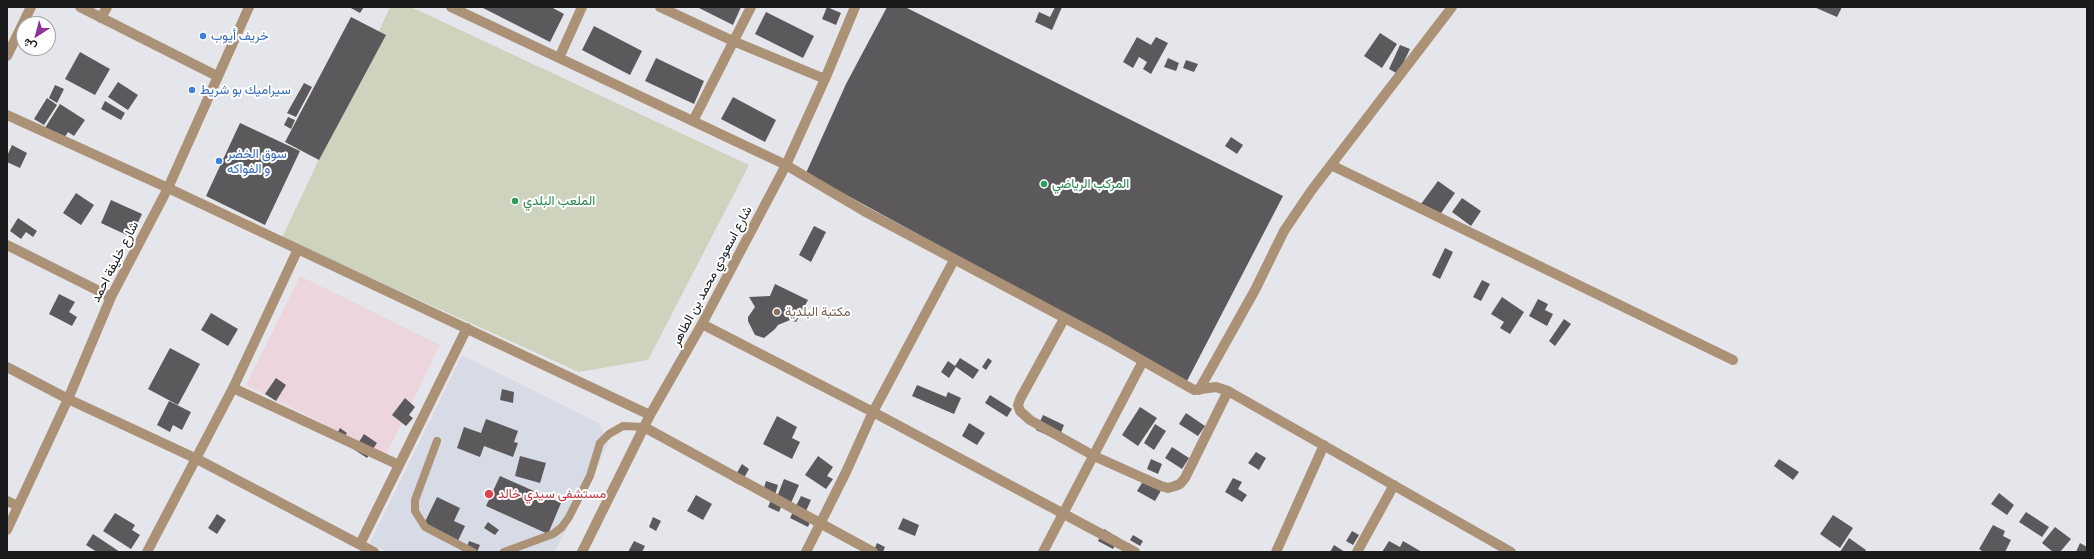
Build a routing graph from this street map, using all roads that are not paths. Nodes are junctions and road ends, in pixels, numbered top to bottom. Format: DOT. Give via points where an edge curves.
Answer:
graph roads {
  1 [pos="32,7"];
  2 [pos="80,7"];
  3 [pos="107,7"];
  4 [pos="249,7"];
  5 [pos="451,7"];
  6 [pos="582,7"];
  7 [pos="660,7"];
  8 [pos="751,7"];
  9 [pos="855,7"];
  10 [pos="1452,7"];
  11 [pos="101,18"];
  12 [pos="734,41"];
  13 [pos="7,56"];
  14 [pos="559,58"];
  15 [pos="217,76"];
  16 [pos="825,79"];
  17 [pos="7,115"];
  18 [pos="693,120"];
  19 [pos="786,165"];
  20 [pos="1331,165"];
  21 [pos="168,188"];
  22 [pos="7,246"];
  23 [pos="298,249"];
  24 [pos="954,260"];
  25 [pos="111,297"];
  26 [pos="1064,319"];
  27 [pos="702,324"];
  28 [pos="467,328"];
  29 [pos="1733,360"];
  30 [pos="1143,361"];
  31 [pos="7,367"];
  32 [pos="233,388"];
  33 [pos="1199,390"];
  34 [pos="1228,391"];
  35 [pos="68,399"];
  36 [pos="873,412"];
  37 [pos="650,415"];
  38 [pos="644,427"];
  39 [pos="437,441"];
  40 [pos="1324,445"];
  41 [pos="1094,456"];
  42 [pos="196,458"];
  43 [pos="398,465"];
  44 [pos="1394,485"];
  45 [pos="7,501"];
  46 [pos="18,506"];
  47 [pos="1062,514"];
  48 [pos="820,524"];
  49 [pos="7,530"];
  50 [pos="360,544"];
  51 [pos="371,551"];
  52 [pos="1508,551"];
  53 [pos="147,552"];
  54 [pos="473,552"];
  55 [pos="504,552"];
  56 [pos="582,552"];
  57 [pos="806,552"];
  58 [pos="873,552"];
  59 [pos="1043,552"];
  60 [pos="1135,552"];
  61 [pos="1276,552"];
  62 [pos="1357,552"];
  1 -- 13 [label="street"];
  2 -- 11 [label="street"];
  3 -- 11 [label="street"];
  4 -- 15 [label="street, شارع خليفة احمد"];
  5 -- 14 [label="street"];
  6 -- 14 [label="street"];
  7 -- 12 [label="street"];
  8 -- 12 [label="street"];
  9 -- 16 [label="street, شارع اسعودي محمد بن الطاهر"];
  10 -- 20 [label="street"];
  11 -- 15 [label="street"];
  12 -- 16 [label="street"];
  12 -- 18 [label="street"];
  14 -- 18 [label="street"];
  15 -- 21 [label="street, شارع خليفة احمد"];
  16 -- 19 [label="street, شارع اسعودي محمد بن الطاهر"];
  17 -- 21 [label="street"];
  18 -- 19 [label="street"];
  19 -- 24 [label="street"];
  19 -- 27 [label="street, شارع اسعودي محمد بن الطاهر"];
  20 -- 29 [label="street"];
  20 -- 33 [label="street" via="1284,230 1255,290"];
  21 -- 23 [label="street"];
  21 -- 25 [label="street, شارع خليفة احمد"];
  22 -- 25 [label="street"];
  23 -- 28 [label="street"];
  23 -- 32 [label="street"];
  24 -- 26 [label="street"];
  24 -- 36 [label="street"];
  25 -- 35 [label="street, شارع خليفة احمد"];
  26 -- 30 [label="street"];
  26 -- 41 [label="street" via="1018,405 1020,411 1030,420"];
  27 -- 36 [label="street"];
  27 -- 37 [label="street, شارع اسعودي محمد بن الطاهر"];
  28 -- 37 [label="street"];
  28 -- 43 [label="street"];
  30 -- 33 [label="street"];
  30 -- 41 [label="street"];
  31 -- 35 [label="street"];
  32 -- 42 [label="street"];
  32 -- 43 [label="street"];
  33 -- 34 [label="street" via="1216,387"];
  34 -- 40 [label="street"];
  34 -- 41 [label="street" via="1185,478 1175,486 1161,486"];
  35 -- 42 [label="street"];
  35 -- 46 [label="street, شارع خليفة احمد"];
  36 -- 47 [label="street"];
  36 -- 48 [label="street"];
  37 -- 38 [label="street, شارع اسعودي محمد بن الطاهر"];
  38 -- 48 [label="street"];
  38 -- 55 [label="lane" via="623,426 600,443 590,476 562,527 553,534"];
  38 -- 56 [label="street, شارع اسعودي محمد بن الطاهر"];
  39 -- 54 [label="lane" via="415,500 415,511 425,527"];
  40 -- 44 [label="street"];
  40 -- 61 [label="street"];
  41 -- 47 [label="street"];
  42 -- 50 [label="street"];
  42 -- 53 [label="street"];
  43 -- 50 [label="street"];
  44 -- 52 [label="street"];
  44 -- 62 [label="street"];
  45 -- 46 [label="street"];
  46 -- 49 [label="street, شارع خليفة احمد"];
  47 -- 59 [label="street"];
  47 -- 60 [label="street"];
  48 -- 57 [label="street"];
  48 -- 58 [label="street"];
  50 -- 51 [label="street"];
}
